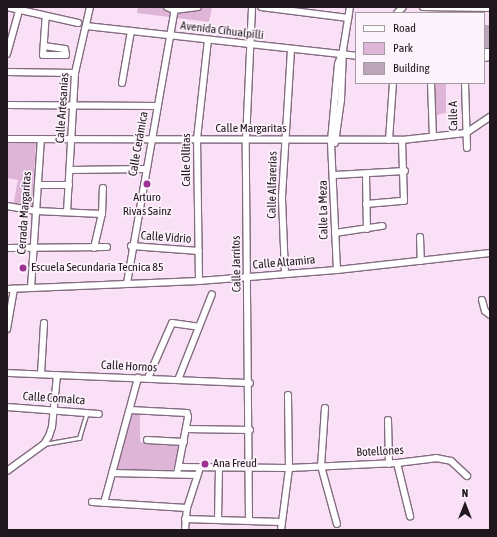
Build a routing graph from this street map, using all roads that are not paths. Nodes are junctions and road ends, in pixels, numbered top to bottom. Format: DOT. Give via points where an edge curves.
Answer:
graph roads {
  1 [pos="7,7"];
  2 [pos="90,7"];
  3 [pos="167,7"];
  4 [pos="198,7"];
  5 [pos="252,7"];
  6 [pos="261,7"];
  7 [pos="350,7"];
  8 [pos="423,7"];
  9 [pos="174,8"];
  10 [pos="490,8"];
  11 [pos="20,9"];
  12 [pos="46,16"];
  13 [pos="348,18"];
  14 [pos="78,23"];
  15 [pos="86,26"];
  16 [pos="131,31"];
  17 [pos="170,36"];
  18 [pos="9,40"];
  19 [pos="208,40"];
  20 [pos="250,45"];
  21 [pos="44,46"];
  22 [pos="291,50"];
  23 [pos="7,54"];
  24 [pos="342,54"];
  25 [pos="355,56"];
  26 [pos="7,72"];
  27 [pos="75,73"];
  28 [pos="122,83"];
  29 [pos="393,84"];
  30 [pos="431,84"];
  31 [pos="465,84"];
  32 [pos="7,105"];
  33 [pos="73,105"];
  34 [pos="157,106"];
  35 [pos="490,117"];
  36 [pos="466,133"];
  37 [pos="433,137"];
  38 [pos="7,139"];
  39 [pos="41,139"];
  40 [pos="71,139"];
  41 [pos="151,139"];
  42 [pos="197,139"];
  43 [pos="246,140"];
  44 [pos="285,140"];
  45 [pos="389,140"];
  46 [pos="402,140"];
  47 [pos="334,141"];
  48 [pos="467,148"];
  49 [pos="70,170"];
  50 [pos="146,170"];
  51 [pos="405,171"];
  52 [pos="366,174"];
  53 [pos="335,175"];
  54 [pos="38,185"];
  55 [pos="69,185"];
  56 [pos="103,188"];
  57 [pos="366,204"];
  58 [pos="7,206"];
  59 [pos="36,211"];
  60 [pos="67,212"];
  61 [pos="102,214"];
  62 [pos="382,226"];
  63 [pos="366,229"];
  64 [pos="336,233"];
  65 [pos="420,237"];
  66 [pos="132,246"];
  67 [pos="107,247"];
  68 [pos="7,248"];
  69 [pos="94,248"];
  70 [pos="33,250"];
  71 [pos="199,251"];
  72 [pos="490,253"];
  73 [pos="421,261"];
  74 [pos="337,270"];
  75 [pos="285,273"];
  76 [pos="249,277"];
  77 [pos="199,281"];
  78 [pos="127,283"];
  79 [pos="31,288"];
  80 [pos="7,289"];
  81 [pos="14,289"];
  82 [pos="212,294"];
  83 [pos="482,300"];
  84 [pos="490,315"];
  85 [pos="44,323"];
  86 [pos="199,327"];
  87 [pos="7,329"];
  88 [pos="7,372"];
  89 [pos="41,374"];
  90 [pos="57,374"];
  91 [pos="138,378"];
  92 [pos="148,378"];
  93 [pos="178,380"];
  94 [pos="250,383"];
  95 [pos="288,395"];
  96 [pos="7,406"];
  97 [pos="325,408"];
  98 [pos="54,410"];
  99 [pos="130,410"];
  100 [pos="87,412"];
  101 [pos="99,414"];
  102 [pos="388,420"];
  103 [pos="186,429"];
  104 [pos="250,430"];
  105 [pos="147,440"];
  106 [pos="184,442"];
  107 [pos="44,444"];
  108 [pos="397,463"];
  109 [pos="389,464"];
  110 [pos="321,466"];
  111 [pos="179,467"];
  112 [pos="200,468"];
  113 [pos="289,468"];
  114 [pos="219,469"];
  115 [pos="250,469"];
  116 [pos="7,471"];
  117 [pos="112,473"];
  118 [pos="177,474"];
  119 [pos="197,475"];
  120 [pos="467,476"];
  121 [pos="92,502"];
  122 [pos="104,503"];
  123 [pos="187,508"];
  124 [pos="410,516"];
  125 [pos="185,519"];
  126 [pos="218,520"];
  127 [pos="249,521"];
  128 [pos="280,522"];
  129 [pos="337,524"];
  130 [pos="185,530"];
  131 [pos="281,530"];
  1 -- 11 [label="street"];
  2 -- 15 [label="street, Calle Artesanías"];
  3 -- 9 [label="street"];
  4 -- 9 [label="street"];
  5 -- 20 [label="street, Calle Jarritos"];
  6 -- 13 [label="street"];
  7 -- 13 [label="street, Calle La Meza"];
  8 -- 10 [label="street"];
  9 -- 17 [label="street, Calle Cerámica"];
  11 -- 12 [label="street"];
  11 -- 18 [label="street"];
  12 -- 14 [label="street"];
  12 -- 21 [label="street"];
  13 -- 24 [label="street, Calle La Meza"];
  15 -- 16 [label="street, Avenida Cihualpilli"];
  15 -- 27 [label="street, Calle Artesanías"];
  16 -- 17 [label="street, Avenida Cihualpilli"];
  16 -- 28 [label="street"];
  17 -- 19 [label="street, Avenida Cihualpilli"];
  17 -- 34 [label="street, Calle Cerámica"];
  18 -- 23 [label="street"];
  19 -- 20 [label="street, Avenida Cihualpilli"];
  19 -- 42 [label="street, Calle Ollitas"];
  20 -- 22 [label="street, Avenida Cihualpilli"];
  20 -- 43 [label="street, Calle Jarritos"];
  21 -- 21 [label="street" via="43,55 64,56 67,53 63,48"];
  22 -- 24 [label="street, Avenida Cihualpilli"];
  22 -- 44 [label="street, Calle Alfarerías"];
  24 -- 25 [label="street, Avenida Cihualpilli"];
  24 -- 47 [label="street, Calle La Meza"];
  26 -- 27 [label="street"];
  27 -- 33 [label="street, Calle Artesanías"];
  29 -- 45 [label="street"];
  30 -- 37 [label="street"];
  31 -- 36 [label="street, Calle A"];
  32 -- 33 [label="street"];
  33 -- 34 [label="street"];
  33 -- 40 [label="street, Calle Artesanías"];
  34 -- 41 [label="street, Calle Cerámica"];
  35 -- 36 [label="street, Calle Margaritas"];
  36 -- 37 [label="street, Calle Margaritas"];
  36 -- 48 [label="street, Calle A"];
  37 -- 46 [label="street, Calle Margaritas"];
  38 -- 39 [label="street, Calle Margaritas"];
  39 -- 40 [label="street, Calle Margaritas"];
  39 -- 54 [label="street, Cerrada Margaritas"];
  40 -- 41 [label="street, Calle Margaritas"];
  40 -- 49 [label="street, Calle Artesanías"];
  41 -- 42 [label="street, Calle Margaritas"];
  41 -- 50 [label="street, Calle Cerámica"];
  42 -- 43 [label="street, Calle Margaritas"];
  42 -- 71 [label="street, Calle Ollitas"];
  43 -- 44 [label="street, Calle Margaritas"];
  43 -- 76 [label="street, Calle Jarritos"];
  44 -- 47 [label="street, Calle Margaritas"];
  44 -- 75 [label="street, Calle Alfarerías" via="282,197"];
  45 -- 46 [label="street, Calle Margaritas"];
  45 -- 47 [label="street, Calle Margaritas"];
  46 -- 51 [label="street"];
  47 -- 53 [label="street, Calle La Meza"];
  49 -- 50 [label="street"];
  49 -- 55 [label="street, Calle Artesanías"];
  50 -- 66 [label="street, Calle Cerámica"];
  51 -- 52 [label="street"];
  51 -- 57 [label="street" via="404,201"];
  52 -- 53 [label="street"];
  52 -- 57 [label="street"];
  53 -- 64 [label="street, Calle La Meza"];
  54 -- 55 [label="street"];
  54 -- 59 [label="street, Cerrada Margaritas"];
  55 -- 60 [label="street, Calle Artesanías"];
  56 -- 61 [label="street"];
  57 -- 63 [label="street"];
  58 -- 59 [label="street"];
  59 -- 60 [label="street"];
  59 -- 70 [label="street, Cerrada Margaritas"];
  60 -- 61 [label="street"];
  61 -- 69 [label="street"];
  62 -- 63 [label="street"];
  63 -- 64 [label="street"];
  64 -- 74 [label="street, Calle La Meza"];
  65 -- 73 [label="street"];
  66 -- 71 [label="street, Calle Vidrio"];
  66 -- 78 [label="street, Calle Cerámica"];
  67 -- 69 [label="street"];
  68 -- 70 [label="street"];
  69 -- 70 [label="street"];
  70 -- 79 [label="street, Cerrada Margaritas"];
  71 -- 77 [label="street, Calle Ollitas"];
  72 -- 73 [label="street, Calle Altamira"];
  73 -- 74 [label="street, Calle Altamira"];
  74 -- 75 [label="street, Calle Altamira"];
  75 -- 76 [label="street, Calle Altamira"];
  76 -- 77 [label="street, Calle Altamira"];
  76 -- 94 [label="street, Calle Jarritos"];
  77 -- 78 [label="street, Calle Altamira"];
  78 -- 79 [label="street, Calle Altamira"];
  79 -- 81 [label="street, Calle Altamira"];
  80 -- 81 [label="street, Calle Altamira"];
  81 -- 87 [label="street"];
  82 -- 86 [label="street"];
  83 -- 84 [label="street" via="485,311"];
  85 -- 89 [label="street"];
  86 -- 92 [label="street" via="176,322 171,324"];
  86 -- 93 [label="street"];
  88 -- 89 [label="street, Calle Hornos"];
  89 -- 90 [label="street, Calle Hornos"];
  90 -- 91 [label="street, Calle Hornos"];
  90 -- 98 [label="street"];
  91 -- 92 [label="street, Calle Hornos"];
  91 -- 99 [label="street"];
  92 -- 93 [label="street, Calle Hornos"];
  93 -- 94 [label="street, Calle Hornos"];
  94 -- 104 [label="street, Calle Jarritos"];
  95 -- 113 [label="street"];
  96 -- 98 [label="street, Calle Comalca"];
  97 -- 110 [label="street"];
  98 -- 100 [label="street, Calle Comalca"];
  98 -- 107 [label="street" via="52,427"];
  99 -- 103 [label="street" via="187,413"];
  99 -- 117 [label="street"];
  100 -- 101 [label="street, Calle Comalca"];
  100 -- 107 [label="lane" via="79,438"];
  102 -- 109 [label="street"];
  103 -- 104 [label="street"];
  103 -- 106 [label="street"];
  104 -- 115 [label="street, Calle Jarritos"];
  105 -- 106 [label="street"];
  106 -- 111 [label="street"];
  107 -- 116 [label="street"];
  108 -- 109 [label="street, Botellones"];
  108 -- 120 [label="street, Botellones" via="442,459 454,463"];
  108 -- 124 [label="street"];
  109 -- 110 [label="street, Botellones"];
  110 -- 113 [label="street, Botellones"];
  110 -- 129 [label="street"];
  111 -- 112 [label="street, Botellones"];
  111 -- 118 [label="street"];
  112 -- 114 [label="street, Botellones"];
  112 -- 119 [label="street"];
  113 -- 115 [label="street, Botellones"];
  113 -- 128 [label="street"];
  114 -- 115 [label="street, Botellones"];
  114 -- 126 [label="street"];
  115 -- 127 [label="street, Calle Jarritos"];
  117 -- 118 [label="street"];
  117 -- 122 [label="street"];
  118 -- 119 [label="street"];
  119 -- 123 [label="street"];
  121 -- 122 [label="street"];
  122 -- 123 [label="street"];
  123 -- 125 [label="street"];
  125 -- 126 [label="street"];
  125 -- 130 [label="street"];
  126 -- 127 [label="street"];
  127 -- 128 [label="street"];
  128 -- 131 [label="street"];
}
